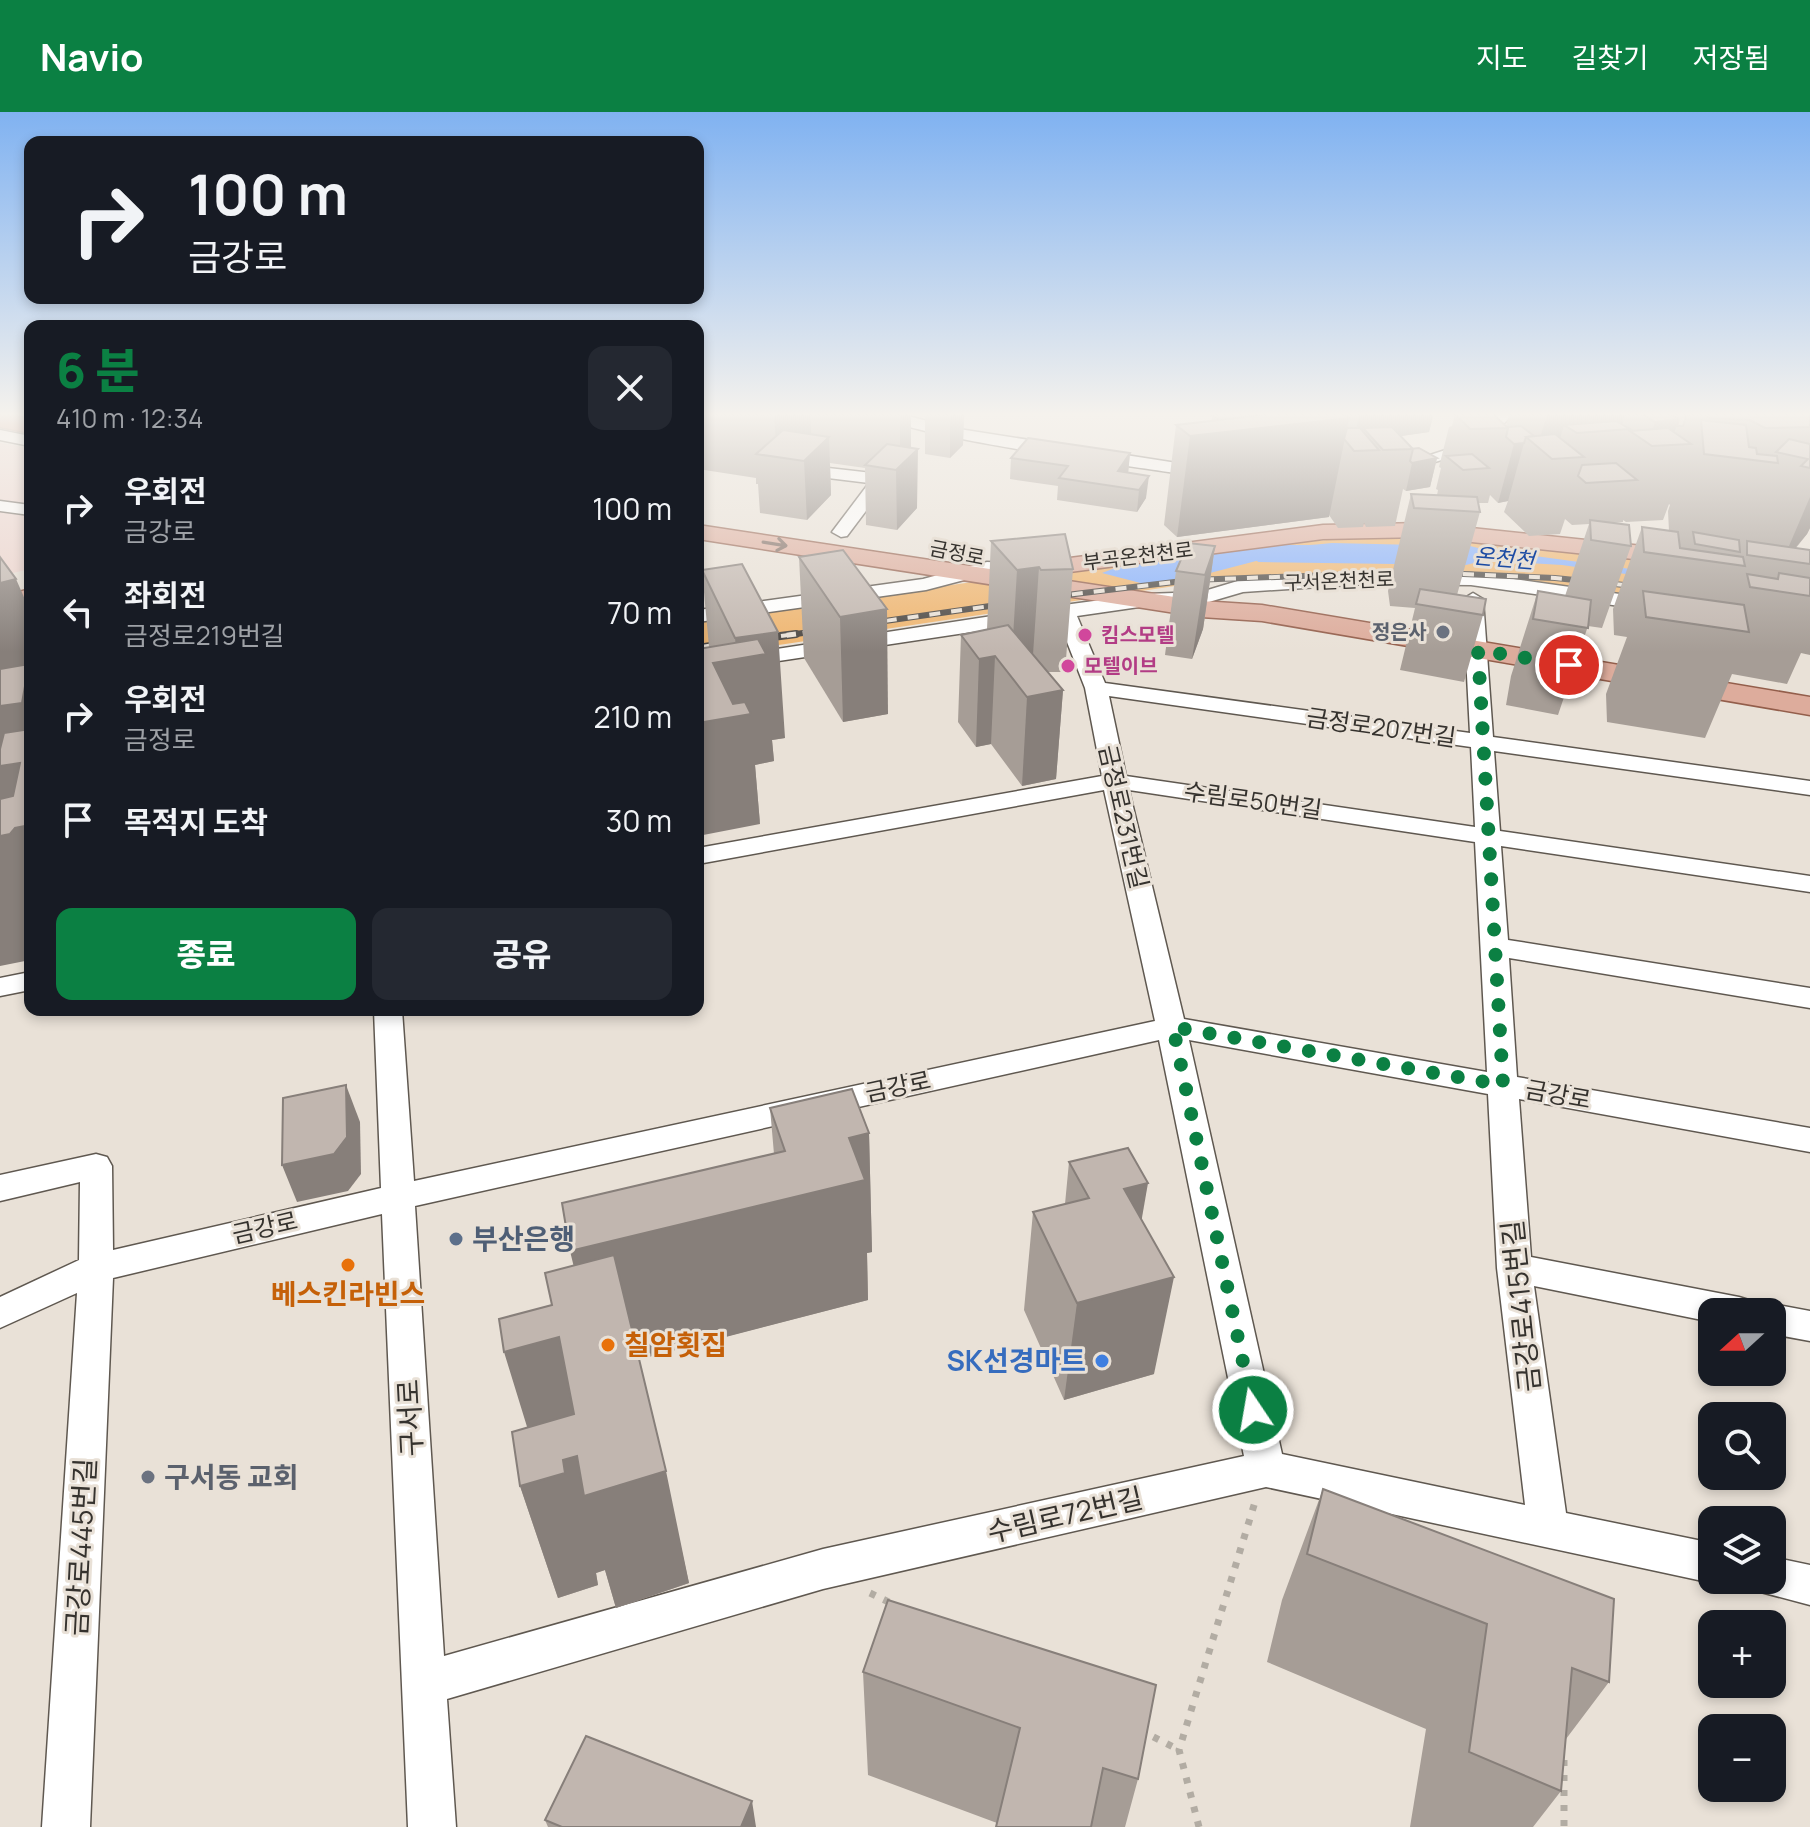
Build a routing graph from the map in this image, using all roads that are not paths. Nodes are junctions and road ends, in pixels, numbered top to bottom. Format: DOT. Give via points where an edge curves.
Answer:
graph roads {
  1 [pos="871,492"];
  2 [pos="0,506"];
  3 [pos="24,509"];
  4 [pos="1401,512"];
  5 [pos="704,513"];
  6 [pos="1424,530"];
  7 [pos="841,532"];
  8 [pos="704,533"];
  9 [pos="1703,559"];
  10 [pos="961,572"];
  11 [pos="1042,574"];
  12 [pos="1471,579"];
  13 [pos="24,580"];
  14 [pos="0,586"];
  15 [pos="24,590"];
  16 [pos="0,596"];
  17 [pos="1143,596"];
  18 [pos="1202,598"];
  19 [pos="24,599"];
  20 [pos="0,605"];
  21 [pos="1673,607"];
  22 [pos="24,610"];
  23 [pos="1053,613"];
  24 [pos="1262,613"];
  25 [pos="704,615"];
  26 [pos="0,616"];
  27 [pos="1478,650"];
  28 [pos="704,666"];
  29 [pos="1096,688"];
  30 [pos="1810,706"];
  31 [pos="1483,742"];
  32 [pos="1113,781"];
  33 [pos="1810,788"];
  34 [pos="1489,837"];
  35 [pos="704,855"];
  36 [pos="1810,884"];
  37 [pos="1495,947"];
  38 [pos="24,982"];
  39 [pos="0,987"];
  40 [pos="1810,998"];
  41 [pos="388,1016"];
  42 [pos="1173,1027"];
  43 [pos="1503,1085"];
  44 [pos="1810,1140"];
  45 [pos="0,1188"];
  46 [pos="398,1197"];
  47 [pos="96,1268"];
  48 [pos="1514,1268"];
  49 [pos="1698,1304"];
  50 [pos="0,1313"];
  51 [pos="1786,1322"];
  52 [pos="1810,1326"];
  53 [pos="1266,1469"];
  54 [pos="1548,1527"];
  55 [pos="1698,1560"];
  56 [pos="1786,1580"];
  57 [pos="1810,1585"];
  58 [pos="425,1684"];
  59 [pos="66,1827"];
  60 [pos="432,1827"];
  1 -- 7 [label="street"];
  2 -- 3 [label="street"];
  4 -- 6 [label="street"];
  5 -- 7 [label="main road, 금정로"];
  6 -- 9 [label="main road, 부곡온천천로"];
  6 -- 11 [label="main road, 부곡온천천로" via="1323,532"];
  7 -- 11 [label="main road, 금정로"];
  8 -- 10 [label="main road, 금정로, one-way"];
  10 -- 11 [label="street"];
  10 -- 11 [label="main road, 금정로" via="999,577"];
  10 -- 25 [label="street" via="926,584"];
  11 -- 17 [label="main road, 금정로"];
  11 -- 23 [label="main road" via="1058,599"];
  12 -- 18 [label="street, 구서온천천로" via="1322,580 1241,586"];
  12 -- 21 [label="street, 구서온천천로"];
  12 -- 27 [label="street, 금강로415번길"];
  13 -- 14 [label="main road"];
  15 -- 16 [label="main road"];
  17 -- 18 [label="main road, 금정로"];
  17 -- 23 [label="street"];
  17 -- 24 [label="main road, 금정로"];
  18 -- 24 [label="main road, 금정로"];
  19 -- 20 [label="main road"];
  22 -- 26 [label="main road"];
  23 -- 28 [label="street"];
  23 -- 29 [label="street, 금정로231번길" via="1075,629"];
  24 -- 27 [label="main road, 금정로"];
  27 -- 30 [label="main road, 금정로"];
  27 -- 31 [label="street, 금강로415번길"];
  29 -- 31 [label="street, 금정로207번길"];
  29 -- 32 [label="street, 금정로231번길"];
  31 -- 33 [label="street, 금정로207번길"];
  31 -- 34 [label="street, 금강로415번길"];
  32 -- 34 [label="street, 수림로50번길"];
  32 -- 35 [label="street, 수림로50번길"];
  32 -- 42 [label="street, 금정로231번길"];
  34 -- 36 [label="street, 수림로50번길"];
  34 -- 37 [label="street, 금강로415번길"];
  37 -- 40 [label="street"];
  37 -- 43 [label="street, 금강로415번길"];
  38 -- 39 [label="street"];
  41 -- 46 [label="street, 구서로"];
  42 -- 43 [label="street, 금강로"];
  42 -- 46 [label="street, 금강로"];
  42 -- 53 [label="street, 금정로231번길"];
  43 -- 44 [label="street, 금강로"];
  43 -- 48 [label="street, 금강로415번길"];
  45 -- 47 [label="street, 금강로445번길" via="96,1166"];
  46 -- 47 [label="street, 금강로"];
  46 -- 58 [label="street, 구서로"];
  47 -- 50 [label="street, 금강로"];
  47 -- 59 [label="street, 금강로445번길"];
  48 -- 49 [label="street"];
  48 -- 54 [label="street, 금강로415번길"];
  51 -- 52 [label="street"];
  53 -- 54 [label="street, 수림로72번길"];
  53 -- 58 [label="street, 수림로72번길" via="823,1569"];
  54 -- 55 [label="street, 수림로72번길"];
  56 -- 57 [label="street"];
  58 -- 60 [label="street, 구서로"];
}
